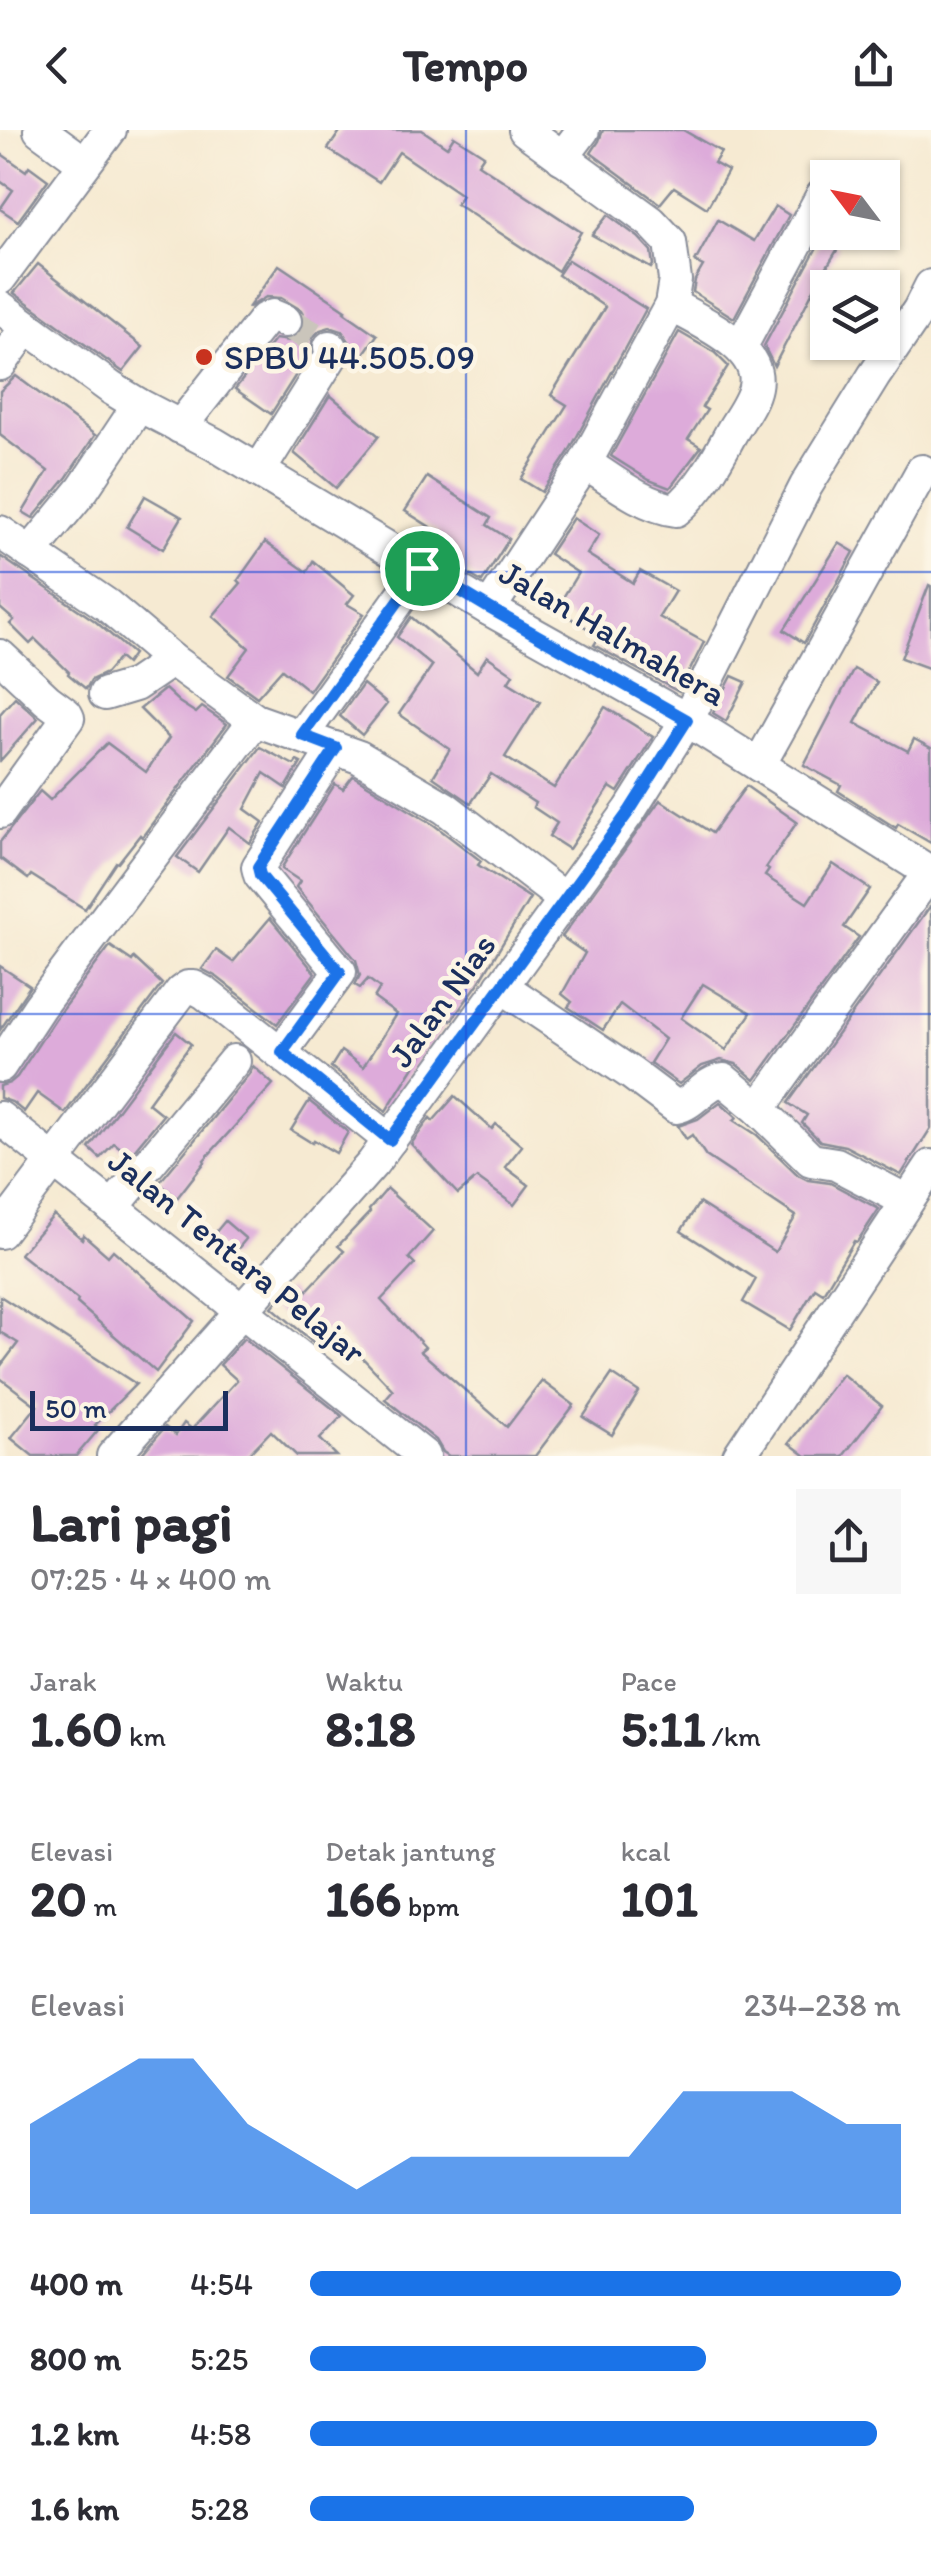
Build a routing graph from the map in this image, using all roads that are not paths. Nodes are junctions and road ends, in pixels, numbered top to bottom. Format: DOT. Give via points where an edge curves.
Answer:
graph roads {
  1 [pos="40,130"];
  2 [pos="110,130"];
  3 [pos="525,130"];
  4 [pos="583,130"];
  5 [pos="562,158"];
  6 [pos="86,163"];
  7 [pos="810,218"];
  8 [pos="0,278"];
  9 [pos="931,286"];
  10 [pos="672,305"];
  11 [pos="0,307"];
  12 [pos="285,321"];
  13 [pos="27,327"];
  14 [pos="741,346"];
  15 [pos="330,348"];
  16 [pos="0,364"];
  17 [pos="139,405"];
  18 [pos="180,427"];
  19 [pos="584,463"];
  20 [pos="259,471"];
  21 [pos="922,471"];
  22 [pos="0,532"];
  23 [pos="30,553"];
  24 [pos="422,568"];
  25 [pos="489,608"];
  26 [pos="0,656"];
  27 [pos="172,660"];
  28 [pos="105,694"];
  29 [pos="255,720"];
  30 [pos="687,720"];
  31 [pos="302,735"];
  32 [pos="336,748"];
  33 [pos="759,765"];
  34 [pos="0,812"];
  35 [pos="930,873"];
  36 [pos="564,899"];
  37 [pos="501,986"];
  38 [pos="282,1052"];
  39 [pos="234,1061"];
  40 [pos="0,1066"];
  41 [pos="759,1109"];
  42 [pos="0,1118"];
  43 [pos="390,1140"];
  44 [pos="53,1161"];
  45 [pos="931,1166"];
  46 [pos="907,1202"];
  47 [pos="112,1208"];
  48 [pos="0,1232"];
  49 [pos="241,1310"];
  50 [pos="113,1456"];
  51 [pos="424,1456"];
  52 [pos="739,1456"];
  1 -- 6 [label="street"];
  2 -- 6 [label="street"];
  3 -- 5 [label="street"];
  4 -- 5 [label="street"];
  5 -- 10 [label="street" via="670,242"];
  6 -- 8 [label="street"];
  7 -- 14 [label="street"];
  9 -- 30 [label="street, Jalan Nias" via="806,486"];
  10 -- 14 [label="street"];
  10 -- 19 [label="street"];
  11 -- 13 [label="street, Jalan Halmahera"];
  12 -- 18 [label="street" via="265,319"];
  13 -- 16 [label="street"];
  13 -- 17 [label="street, Jalan Halmahera"];
  14 -- 19 [label="street" via="756,374 755,390 712,468 676,510 633,495"];
  15 -- 20 [label="street" via="333,353"];
  17 -- 18 [label="street, Jalan Halmahera"];
  17 -- 23 [label="street"];
  18 -- 20 [label="street, Jalan Halmahera"];
  19 -- 25 [label="street"];
  20 -- 24 [label="street, Jalan Halmahera"];
  21 -- 33 [label="street"];
  22 -- 23 [label="street"];
  23 -- 27 [label="street"];
  24 -- 25 [label="street, Jalan Halmahera"];
  24 -- 31 [label="street"];
  25 -- 30 [label="street, Jalan Halmahera"];
  26 -- 34 [label="street" via="68,718"];
  27 -- 28 [label="street" via="135,686"];
  27 -- 29 [label="street"];
  29 -- 31 [label="street"];
  29 -- 40 [label="street"];
  30 -- 33 [label="street, Jalan Halmahera"];
  30 -- 36 [label="street, Jalan Nias"];
  31 -- 32 [label="street"];
  32 -- 36 [label="street" via="446,808"];
  32 -- 38 [label="street" via="258,867 340,972"];
  33 -- 35 [label="street, Jalan Halmahera"];
  35 -- 41 [label="street"];
  36 -- 37 [label="street, Jalan Nias"];
  37 -- 41 [label="street" via="676,1106 720,1079"];
  37 -- 43 [label="street, Jalan Nias"];
  38 -- 43 [label="street"];
  38 -- 44 [label="street" via="205,992 188,987"];
  39 -- 47 [label="street"];
  41 -- 46 [label="street" via="812,1160 836,1164"];
  42 -- 44 [label="street, Jalan Tentara Pelajar"];
  43 -- 49 [label="street, Jalan Nias"];
  44 -- 47 [label="street, Jalan Tentara Pelajar"];
  44 -- 48 [label="street"];
  45 -- 46 [label="street"];
  46 -- 52 [label="street"];
  47 -- 49 [label="street, Jalan Tentara Pelajar"];
  49 -- 50 [label="street, Jalan Nias"];
  49 -- 51 [label="street, Jalan Tentara Pelajar"];
}
